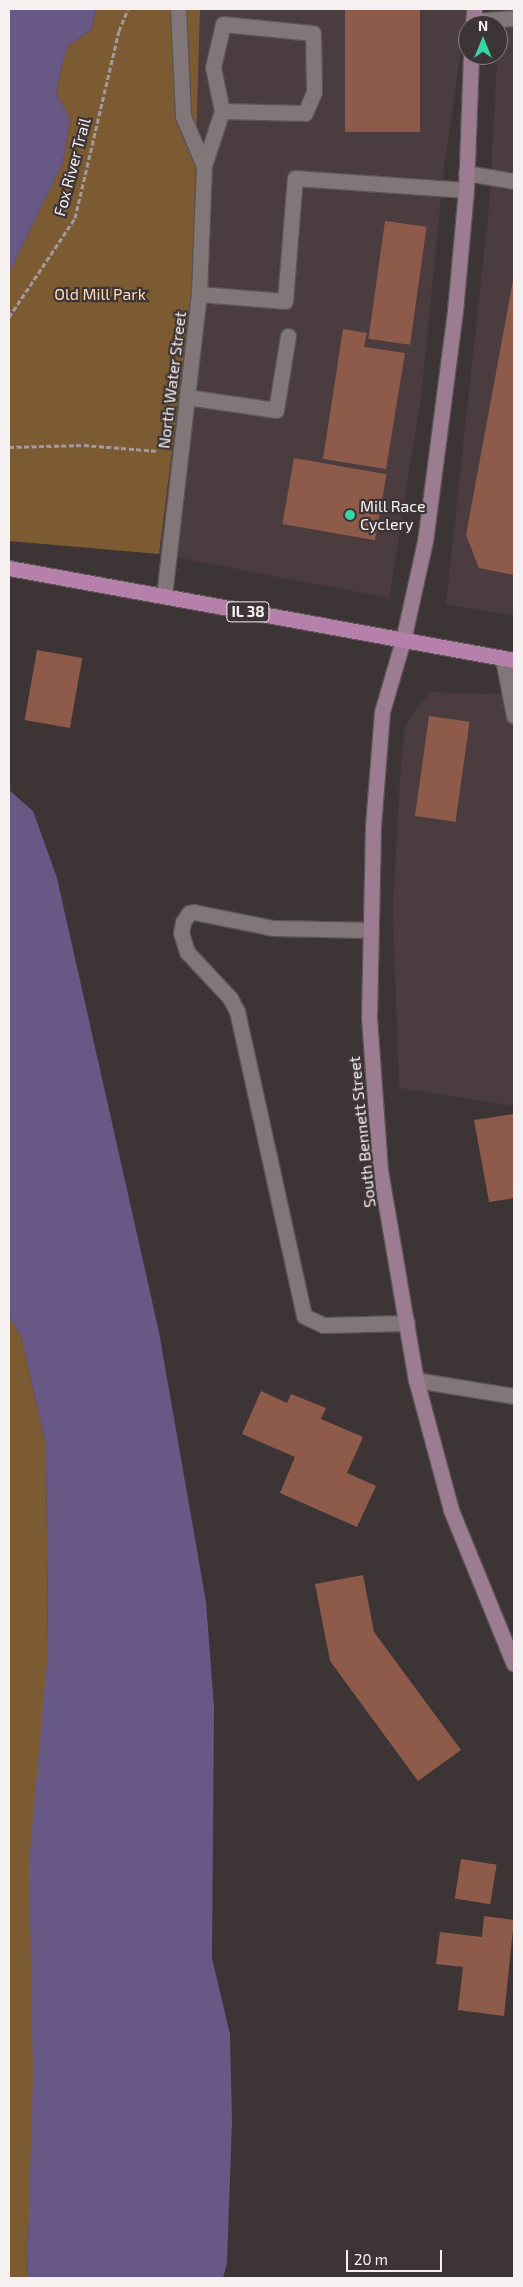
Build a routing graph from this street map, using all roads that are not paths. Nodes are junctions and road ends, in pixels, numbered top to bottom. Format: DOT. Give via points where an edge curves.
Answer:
graph roads {
  1 [pos="178,9"];
  2 [pos="471,65"];
  3 [pos="222,112"];
  4 [pos="204,166"];
  5 [pos="466,173"];
  6 [pos="514,181"];
  7 [pos="466,190"];
  8 [pos="199,294"];
  9 [pos="288,336"];
  10 [pos="187,396"];
  11 [pos="9,568"];
  12 [pos="164,596"];
  13 [pos="403,640"];
  14 [pos="508,660"];
  15 [pos="514,716"];
  16 [pos="371,930"];
  17 [pos="407,1323"];
  18 [pos="416,1380"];
  19 [pos="514,1396"];
  20 [pos="514,1664"];
  1 -- 4 [label="street" via="183,116"];
  2 -- 5 [label="main road, South Bennett Street"];
  3 -- 3 [label="street" via="305,112 314,92 313,33 223,24 213,67"];
  3 -- 4 [label="street"];
  4 -- 8 [label="street, North Water Street"];
  5 -- 6 [label="street"];
  5 -- 7 [label="main road, South Bennett Street"];
  7 -- 8 [label="street" via="295,178 285,301"];
  7 -- 13 [label="main road, South Bennett Street" via="455,311 426,541"];
  8 -- 10 [label="street, North Water Street"];
  9 -- 10 [label="street" via="276,410"];
  10 -- 12 [label="street, North Water Street"];
  11 -- 12 [label="main road, IL 38"];
  12 -- 13 [label="main road, IL 38"];
  13 -- 14 [label="main road, IL 38"];
  13 -- 16 [label="main road, South Bennett Street" via="382,712 373,827"];
  14 -- 15 [label="street"];
  16 -- 17 [label="main road, South Bennett Street" via="369,1017 380,1170"];
  16 -- 17 [label="street" via="273,928 194,912 189,913 183,922 182,932 187,952 224,991 237,1011 304,1316 322,1325"];
  17 -- 18 [label="main road, South Bennett Street"];
  18 -- 19 [label="street"];
  18 -- 20 [label="main road, South Bennett Street" via="451,1510"];
}
